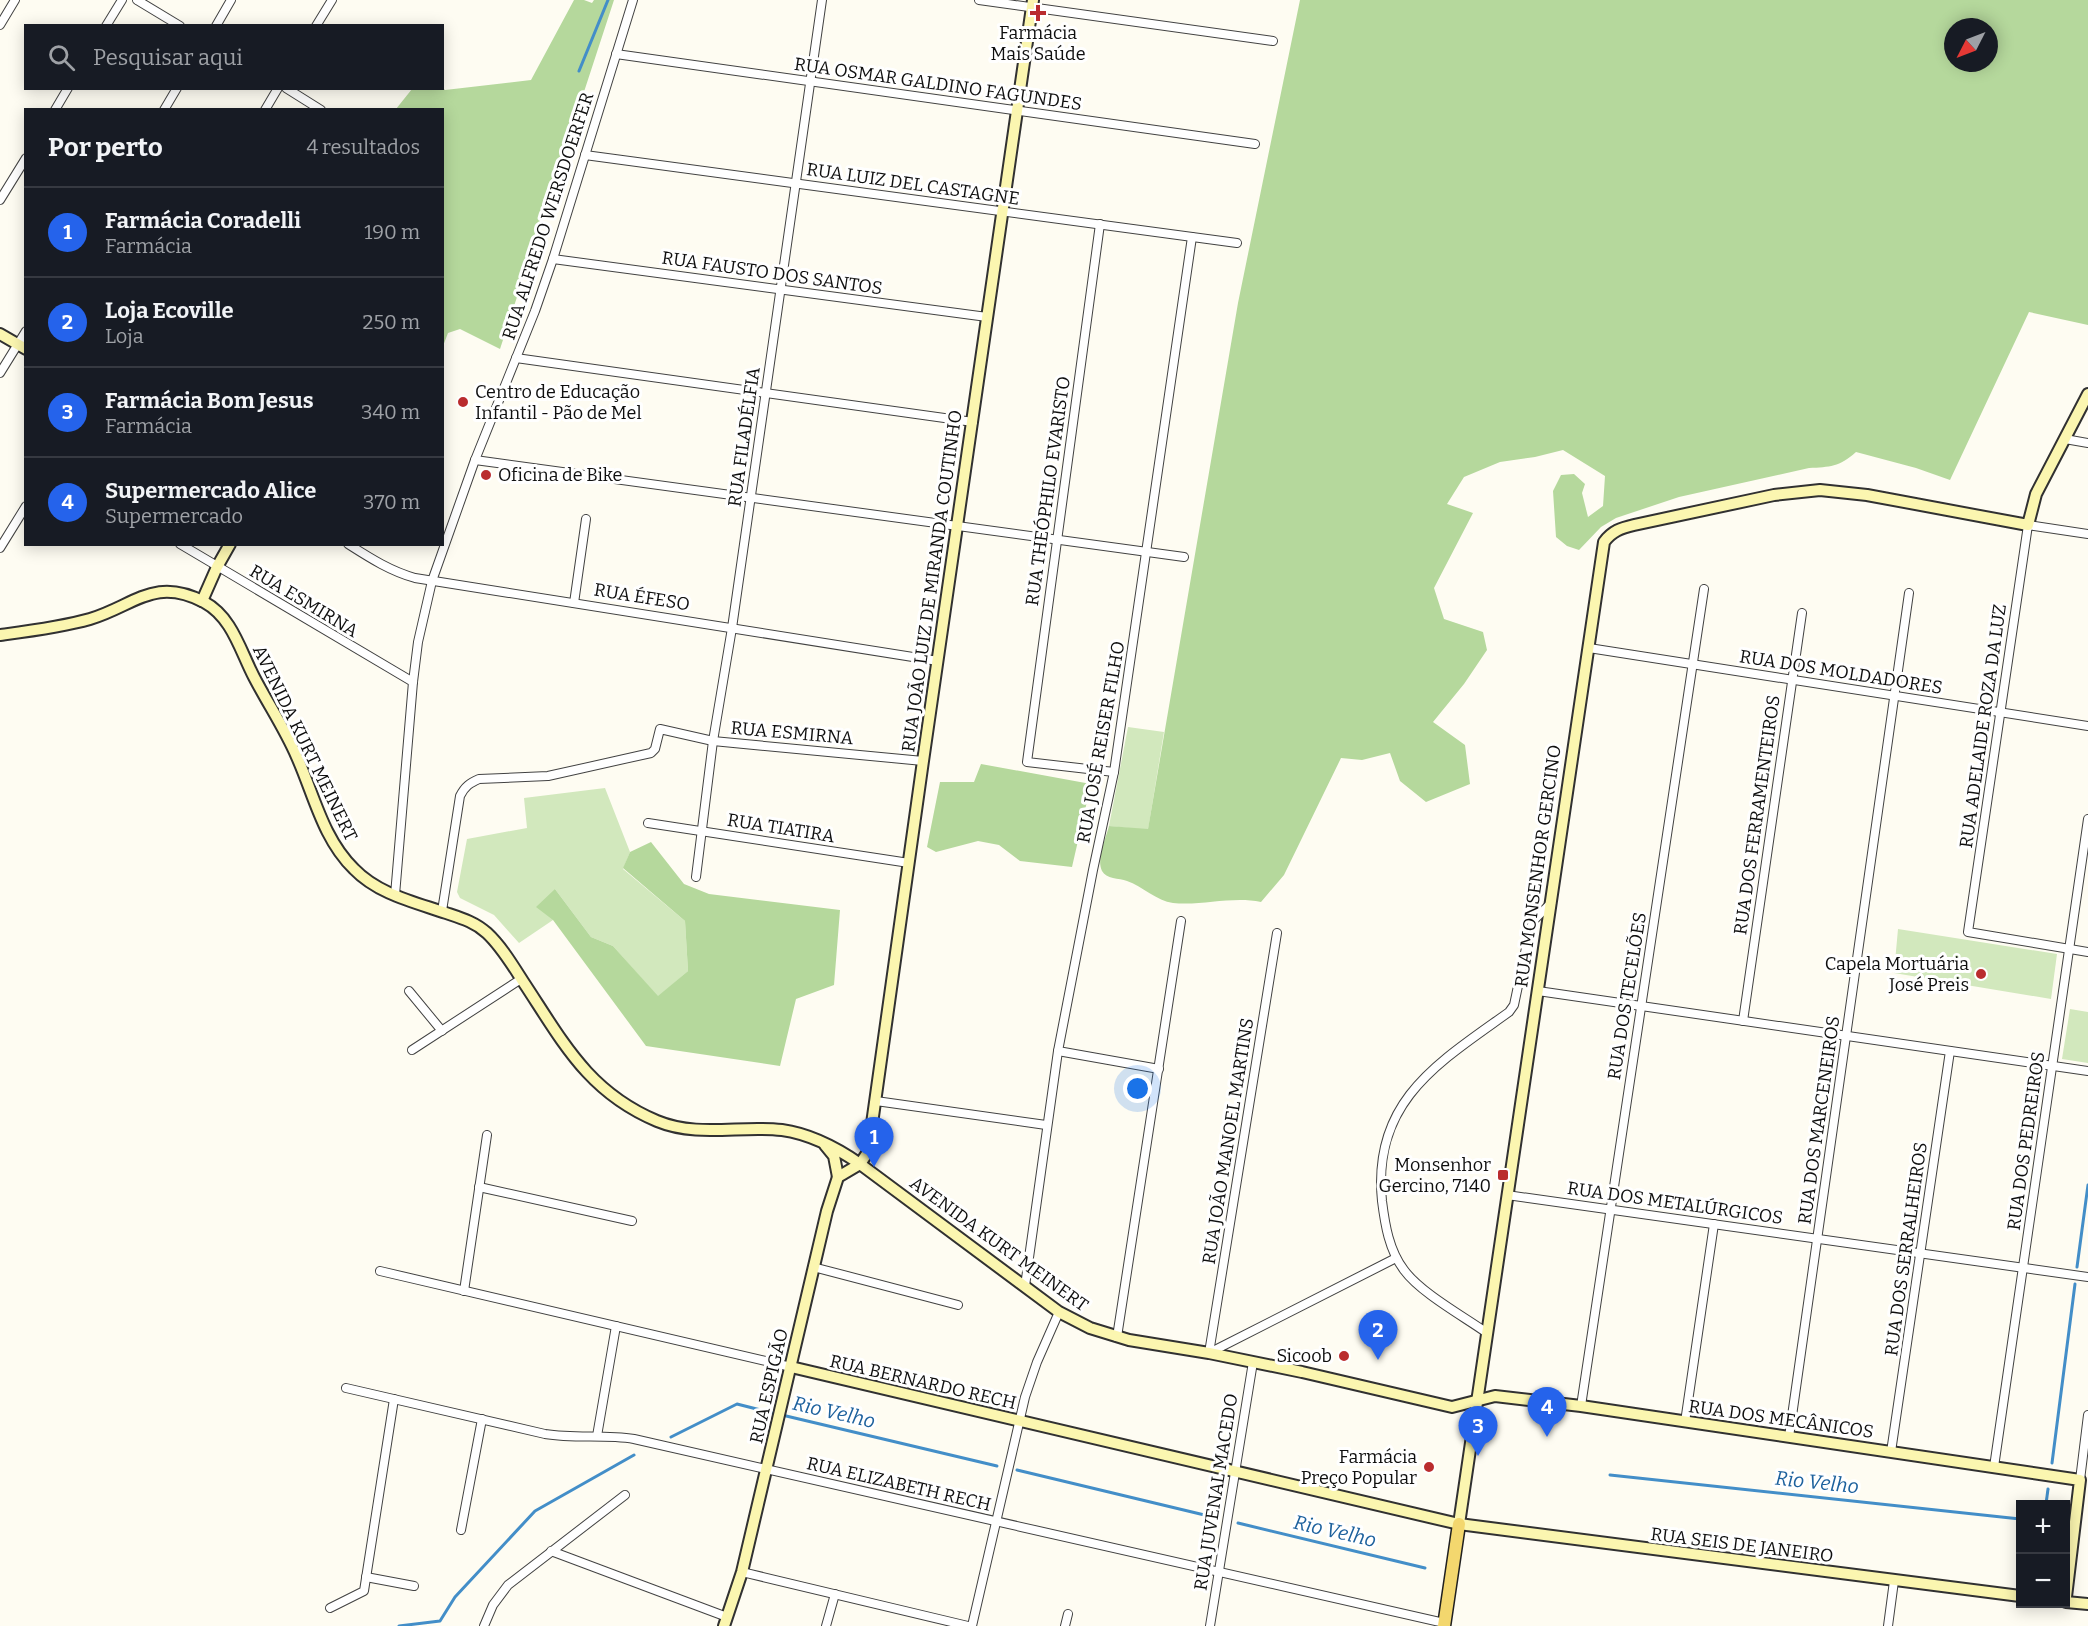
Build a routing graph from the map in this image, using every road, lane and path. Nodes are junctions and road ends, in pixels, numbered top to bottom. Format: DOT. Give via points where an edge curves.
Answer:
graph roads {
  1 [pos="15,0"];
  2 [pos="122,0"];
  3 [pos="137,0"];
  4 [pos="231,0"];
  5 [pos="332,0"];
  6 [pos="633,0"];
  7 [pos="822,0"];
  8 [pos="979,0"];
  9 [pos="1032,4"];
  10 [pos="107,24"];
  11 [pos="177,24"];
  12 [pos="217,24"];
  13 [pos="317,24"];
  14 [pos="0,25"];
  15 [pos="1273,41"];
  16 [pos="616,54"];
  17 [pos="810,81"];
  18 [pos="67,90"];
  19 [pos="176,90"];
  20 [pos="277,90"];
  21 [pos="289,90"];
  22 [pos="56,108"];
  23 [pos="165,108"];
  24 [pos="266,108"];
  25 [pos="318,108"];
  26 [pos="1017,110"];
  27 [pos="1255,144"];
  28 [pos="585,155"];
  29 [pos="24,161"];
  30 [pos="795,183"];
  31 [pos="0,201"];
  32 [pos="1002,211"];
  33 [pos="1100,224"];
  34 [pos="1192,237"];
  35 [pos="1237,243"];
  36 [pos="553,259"];
  37 [pos="780,289"];
  38 [pos="987,317"];
  39 [pos="0,334"];
  40 [pos="21,347"];
  41 [pos="516,358"];
  42 [pos="0,373"];
  43 [pos="765,393"];
  44 [pos="2088,394"];
  45 [pos="973,422"];
  46 [pos="2065,439"];
  47 [pos="2088,443"];
  48 [pos="475,460"];
  49 [pos="750,498"];
  50 [pos="24,509"];
  51 [pos="586,519"];
  52 [pos="2028,525"];
  53 [pos="958,526"];
  54 [pos="2088,534"];
  55 [pos="1057,540"];
  56 [pos="183,546"];
  57 [pos="229,546"];
  58 [pos="351,546"];
  59 [pos="0,548"];
  60 [pos="1146,552"];
  61 [pos="1184,557"];
  62 [pos="217,567"];
  63 [pos="432,581"];
  64 [pos="1704,589"];
  65 [pos="1909,593"];
  66 [pos="202,601"];
  67 [pos="574,603"];
  68 [pos="1802,613"];
  69 [pos="732,628"];
  70 [pos="0,635"];
  71 [pos="1589,648"];
  72 [pos="938,661"];
  73 [pos="1692,664"];
  74 [pos="1792,680"];
  75 [pos="412,682"];
  76 [pos="1894,696"];
  77 [pos="2000,712"];
  78 [pos="2088,726"];
  79 [pos="713,741"];
  80 [pos="923,761"];
  81 [pos="1114,772"];
  82 [pos="2088,819"];
  83 [pos="648,823"];
  84 [pos="703,831"];
  85 [pos="909,864"];
  86 [pos="696,877"];
  87 [pos="395,895"];
  88 [pos="1551,903"];
  89 [pos="442,911"];
  90 [pos="1181,921"];
  91 [pos="1277,933"];
  92 [pos="2069,949"];
  93 [pos="2088,952"];
  94 [pos="521,979"];
  95 [pos="409,991"];
  96 [pos="1538,991"];
  97 [pos="1641,1006"];
  98 [pos="1743,1021"];
  99 [pos="442,1031"];
  100 [pos="1846,1036"];
  101 [pos="412,1050"];
  102 [pos="1058,1051"];
  103 [pos="1950,1051"];
  104 [pos="2052,1065"];
  105 [pos="1158,1069"];
  106 [pos="2088,1071"];
  107 [pos="876,1101"];
  108 [pos="1046,1125"];
  109 [pos="487,1135"];
  110 [pos="821,1142"];
  111 [pos="860,1164"];
  112 [pos="838,1177"];
  113 [pos="479,1187"];
  114 [pos="1508,1195"];
  115 [pos="1610,1209"];
  116 [pos="632,1221"];
  117 [pos="1714,1224"];
  118 [pos="1817,1239"];
  119 [pos="1920,1253"];
  120 [pos="1396,1258"];
  121 [pos="813,1267"];
  122 [pos="2023,1268"];
  123 [pos="380,1271"];
  124 [pos="2088,1277"];
  125 [pos="1024,1286"];
  126 [pos="464,1291"];
  127 [pos="958,1305"];
  128 [pos="1059,1312"];
  129 [pos="616,1326"];
  130 [pos="1487,1333"];
  131 [pos="1117,1337"];
  132 [pos="1209,1353"];
  133 [pos="1253,1362"];
  134 [pos="791,1367"];
  135 [pos="346,1388"];
  136 [pos="394,1399"];
  137 [pos="1477,1400"];
  138 [pos="1581,1406"];
  139 [pos="2088,1415"];
  140 [pos="482,1419"];
  141 [pos="1019,1421"];
  142 [pos="1685,1422"];
  143 [pos="597,1436"];
  144 [pos="1789,1437"];
  145 [pos="1891,1452"];
  146 [pos="1994,1467"];
  147 [pos="767,1469"];
  148 [pos="1235,1472"];
  149 [pos="2080,1480"];
  150 [pos="625,1496"];
  151 [pos="995,1521"];
  152 [pos="1459,1524"];
  153 [pos="461,1530"];
  154 [pos="551,1551"];
  155 [pos="2070,1564"];
  156 [pos="742,1572"];
  157 [pos="1219,1572"];
  158 [pos="366,1577"];
  159 [pos="1894,1581"];
  160 [pos="414,1586"];
  161 [pos="835,1594"];
  162 [pos="2016,1596"];
  163 [pos="2070,1602"];
  164 [pos="2088,1604"];
  165 [pos="330,1608"];
  166 [pos="1068,1614"];
  167 [pos="726,1621"];
  168 [pos="1444,1625"];
  169 [pos="484,1626"];
  170 [pos="826,1626"];
  171 [pos="970,1626"];
  172 [pos="1065,1626"];
  173 [pos="1210,1626"];
  174 [pos="1888,1626"];
  1 -- 14 [label="street"];
  2 -- 10 [label="street"];
  3 -- 11 [label="street"];
  4 -- 12 [label="street"];
  5 -- 13 [label="street"];
  6 -- 16 [label="street, RUA ALFREDO WERSDOERFER"];
  7 -- 17 [label="street, RUA FILADÉLFIA"];
  8 -- 9 [label="street"];
  9 -- 15 [label="street"];
  9 -- 26 [label="main road, RUA JOÃO LUIZ DE MIRANDA COUTINHO"];
  16 -- 17 [label="street, RUA OSMAR GALDINO FAGUNDES"];
  16 -- 28 [label="street, RUA ALFREDO WERSDOERFER"];
  17 -- 26 [label="street, RUA OSMAR GALDINO FAGUNDES"];
  17 -- 30 [label="street, RUA FILADÉLFIA"];
  18 -- 22 [label="street"];
  19 -- 23 [label="street"];
  20 -- 24 [label="street"];
  21 -- 25 [label="street"];
  26 -- 27 [label="street, RUA OSMAR GALDINO FAGUNDES"];
  26 -- 32 [label="main road, RUA JOÃO LUIZ DE MIRANDA COUTINHO"];
  28 -- 30 [label="street, RUA LUIZ DEL CASTAGNE"];
  28 -- 36 [label="street, RUA ALFREDO WERSDOERFER"];
  29 -- 31 [label="street"];
  30 -- 32 [label="street, RUA LUIZ DEL CASTAGNE"];
  30 -- 37 [label="street, RUA FILADÉLFIA"];
  32 -- 33 [label="street, RUA LUIZ DEL CASTAGNE"];
  32 -- 38 [label="main road, RUA JOÃO LUIZ DE MIRANDA COUTINHO"];
  33 -- 34 [label="street, RUA LUIZ DEL CASTAGNE"];
  33 -- 55 [label="street, RUA THEÓPHILO EVARISTO"];
  34 -- 35 [label="street, RUA LUIZ DEL CASTAGNE"];
  34 -- 60 [label="street, RUA JOSÉ REISER FILHO"];
  36 -- 37 [label="street, RUA FAUSTO DOS SANTOS"];
  36 -- 41 [label="street, RUA ALFREDO WERSDOERFER"];
  37 -- 38 [label="street, RUA FAUSTO DOS SANTOS"];
  37 -- 43 [label="street, RUA FILADÉLFIA"];
  38 -- 45 [label="main road, RUA JOÃO LUIZ DE MIRANDA COUTINHO"];
  39 -- 40 [label="main road"];
  40 -- 42 [label="street"];
  41 -- 43 [label="street"];
  41 -- 48 [label="street, RUA ALFREDO WERSDOERFER"];
  43 -- 45 [label="street"];
  43 -- 49 [label="street, RUA FILADÉLFIA"];
  44 -- 46 [label="main road"];
  45 -- 53 [label="main road, RUA JOÃO LUIZ DE MIRANDA COUTINHO"];
  46 -- 47 [label="street"];
  46 -- 52 [label="main road" via="2036,494"];
  48 -- 49 [label="street"];
  48 -- 63 [label="street, RUA ALFREDO WERSDOERFER"];
  49 -- 53 [label="street"];
  49 -- 69 [label="street, RUA FILADÉLFIA"];
  50 -- 59 [label="street"];
  51 -- 67 [label="street"];
  52 -- 54 [label="street"];
  52 -- 71 [label="main road, RUA MONSENHOR GERCINO" via="1820,490 1774,495 1626,527 1610,534 1604,542"];
  52 -- 77 [label="street, RUA ADELAIDE ROZA DA LUZ"];
  53 -- 55 [label="street"];
  53 -- 72 [label="main road, RUA JOÃO LUIZ DE MIRANDA COUTINHO"];
  55 -- 60 [label="street"];
  55 -- 81 [label="street, RUA THEÓPHILO EVARISTO" via="1027,762"];
  56 -- 62 [label="street, RUA ESMIRNA"];
  57 -- 62 [label="main road"];
  58 -- 63 [label="street, RUA ÉFESO" via="398,573"];
  60 -- 61 [label="street"];
  60 -- 81 [label="street, RUA JOSÉ REISER FILHO"];
  62 -- 66 [label="main road"];
  62 -- 75 [label="street, RUA ESMIRNA"];
  63 -- 67 [label="street, RUA ÉFESO"];
  63 -- 75 [label="street, RUA ALFREDO WERSDOERFER"];
  64 -- 73 [label="street, RUA DOS TECELÕES"];
  65 -- 76 [label="street, RUA DOS MARCENEIROS"];
  66 -- 70 [label="main road, AVENIDA KURT MEINERT" via="172,592 149,594 92,618"];
  66 -- 87 [label="main road, AVENIDA KURT MEINERT" via="219,613 234,635 289,740 337,849 364,878"];
  67 -- 69 [label="street, RUA ÉFESO"];
  68 -- 74 [label="street, RUA DOS FERRAMENTEIROS"];
  69 -- 72 [label="street, RUA ÉFESO"];
  69 -- 79 [label="street, RUA FILADÉLFIA"];
  71 -- 73 [label="street, RUA DOS MOLDADORES"];
  71 -- 88 [label="main road, RUA MONSENHOR GERCINO"];
  72 -- 80 [label="main road, RUA JOÃO LUIZ DE MIRANDA COUTINHO"];
  73 -- 74 [label="street, RUA DOS MOLDADORES"];
  73 -- 97 [label="street, RUA DOS TECELÕES"];
  74 -- 76 [label="street, RUA DOS MOLDADORES"];
  74 -- 98 [label="street, RUA DOS FERRAMENTEIROS"];
  75 -- 87 [label="street, RUA ALFREDO WERSDOERFER"];
  76 -- 77 [label="street, RUA DOS MOLDADORES"];
  76 -- 100 [label="street, RUA DOS MARCENEIROS"];
  77 -- 78 [label="street, RUA DOS MOLDADORES"];
  77 -- 92 [label="street, RUA ADELAIDE ROZA DA LUZ" via="1968,932"];
  79 -- 80 [label="street, RUA ESMIRNA"];
  79 -- 84 [label="street, RUA FILADÉLFIA"];
  79 -- 89 [label="street, RUA ESMIRNA" via="660,729 651,753 548,776 479,779 470,783 460,796"];
  80 -- 85 [label="main road, RUA JOÃO LUIZ DE MIRANDA COUTINHO"];
  81 -- 102 [label="street, RUA JOSÉ REISER FILHO"];
  82 -- 92 [label="street, RUA DOS PEDREIROS"];
  83 -- 84 [label="street, RUA TIATIRA"];
  84 -- 85 [label="street, RUA TIATIRA"];
  84 -- 86 [label="street, RUA FILADÉLFIA"];
  85 -- 107 [label="main road, RUA JOÃO LUIZ DE MIRANDA COUTINHO"];
  87 -- 89 [label="main road, AVENIDA KURT MEINERT"];
  88 -- 96 [label="main road, RUA MONSENHOR GERCINO"];
  88 -- 120 [label="street" via="1530,929 1514,1005 1426,1075 1392,1126 1382,1156 1381,1185"];
  89 -- 94 [label="main road, AVENIDA KURT MEINERT" via="486,932"];
  90 -- 105 [label="street"];
  91 -- 132 [label="street, RUA JOÃO MANOEL MARTINS"];
  92 -- 93 [label="street"];
  92 -- 104 [label="street, RUA DOS PEDREIROS"];
  94 -- 99 [label="street"];
  94 -- 110 [label="main road, AVENIDA KURT MEINERT" via="574,1059 615,1097 641,1113 677,1128 780,1130"];
  95 -- 99 [label="street"];
  96 -- 97 [label="street"];
  96 -- 114 [label="main road, RUA MONSENHOR GERCINO"];
  97 -- 98 [label="street"];
  97 -- 115 [label="street, RUA DOS TECELÕES"];
  98 -- 100 [label="street"];
  99 -- 101 [label="street"];
  100 -- 103 [label="street"];
  100 -- 118 [label="street, RUA DOS MARCENEIROS"];
  102 -- 105 [label="street"];
  102 -- 108 [label="street, RUA JOSÉ REISER FILHO"];
  103 -- 104 [label="street"];
  103 -- 119 [label="street, RUA DOS SERRALHEIROS"];
  104 -- 106 [label="street"];
  104 -- 122 [label="street, RUA DOS PEDREIROS"];
  105 -- 131 [label="street"];
  107 -- 108 [label="street"];
  107 -- 111 [label="main road, RUA JOÃO LUIZ DE MIRANDA COUTINHO" via="868,1152"];
  108 -- 125 [label="street, RUA JOSÉ REISER FILHO"];
  109 -- 113 [label="street"];
  110 -- 111 [label="main road, AVENIDA KURT MEINERT"];
  110 -- 112 [label="main road" via="834,1156"];
  111 -- 112 [label="main road"];
  111 -- 125 [label="main road, AVENIDA KURT MEINERT"];
  112 -- 121 [label="main road, RUA ESPIGÃO"];
  113 -- 116 [label="street"];
  113 -- 126 [label="street"];
  114 -- 115 [label="street, RUA DOS METALÚRGICOS"];
  114 -- 130 [label="main road, RUA MONSENHOR GERCINO"];
  115 -- 117 [label="street, RUA DOS METALÚRGICOS"];
  115 -- 138 [label="street, RUA DOS TECELÕES"];
  117 -- 118 [label="street, RUA DOS METALÚRGICOS"];
  117 -- 142 [label="street"];
  118 -- 119 [label="street, RUA DOS METALÚRGICOS"];
  118 -- 144 [label="street, RUA DOS MARCENEIROS"];
  119 -- 122 [label="street, RUA DOS METALÚRGICOS"];
  119 -- 145 [label="street, RUA DOS SERRALHEIROS"];
  120 -- 130 [label="street" via="1405,1272 1426,1290"];
  120 -- 132 [label="street"];
  121 -- 127 [label="street"];
  121 -- 134 [label="main road, RUA ESPIGÃO"];
  122 -- 124 [label="street, RUA DOS METALÚRGICOS"];
  122 -- 146 [label="street, RUA DOS PEDREIROS"];
  123 -- 126 [label="street, RUA BERNARDO RECH"];
  125 -- 128 [label="main road, AVENIDA KURT MEINERT"];
  126 -- 129 [label="street, RUA BERNARDO RECH"];
  128 -- 131 [label="main road, AVENIDA KURT MEINERT"];
  128 -- 141 [label="street" via="1031,1377"];
  129 -- 134 [label="street, RUA BERNARDO RECH"];
  129 -- 143 [label="street"];
  130 -- 137 [label="main road, RUA MONSENHOR GERCINO"];
  131 -- 132 [label="main road, AVENIDA KURT MEINERT"];
  132 -- 133 [label="main road, AVENIDA KURT MEINERT"];
  133 -- 137 [label="main road, AVENIDA KURT MEINERT" via="1452,1407"];
  133 -- 148 [label="street, RUA JUVENAL MACEDO"];
  134 -- 141 [label="main road, RUA BERNARDO RECH"];
  134 -- 147 [label="main road, RUA ESPIGÃO"];
  135 -- 136 [label="street, RUA ELIZABETH RECH"];
  136 -- 140 [label="street, RUA ELIZABETH RECH"];
  136 -- 158 [label="street"];
  137 -- 138 [label="main road, RUA DOS MECÂNICOS" via="1495,1396"];
  137 -- 152 [label="main road, RUA MONSENHOR GERCINO"];
  138 -- 142 [label="main road, RUA DOS MECÂNICOS"];
  139 -- 149 [label="street"];
  140 -- 143 [label="street, RUA ELIZABETH RECH" via="558,1436"];
  140 -- 153 [label="street"];
  141 -- 148 [label="main road, RUA BERNARDO RECH"];
  141 -- 151 [label="street"];
  142 -- 144 [label="main road, RUA DOS MECÂNICOS"];
  143 -- 147 [label="street, RUA ELIZABETH RECH" via="634,1439"];
  144 -- 145 [label="main road, RUA DOS MECÂNICOS"];
  145 -- 146 [label="main road, RUA DOS MECÂNICOS"];
  146 -- 149 [label="main road, RUA DOS MECÂNICOS"];
  147 -- 151 [label="street, RUA ELIZABETH RECH"];
  147 -- 156 [label="main road, RUA ESPIGÃO"];
  148 -- 152 [label="main road, RUA BERNARDO RECH"];
  148 -- 157 [label="street, RUA JUVENAL MACEDO"];
  149 -- 155 [label="main road"];
  150 -- 154 [label="street"];
  151 -- 157 [label="street, RUA ELIZABETH RECH"];
  151 -- 171 [label="street"];
  152 -- 159 [label="main road, RUA SEIS DE JANEIRO"];
  152 -- 168 [label="main road, RUA MONSENHOR GERCINO"];
  154 -- 167 [label="street"];
  154 -- 169 [label="street" via="508,1585"];
  156 -- 161 [label="street"];
  156 -- 167 [label="main road, RUA ESPIGÃO"];
  157 -- 168 [label="street, RUA ELIZABETH RECH"];
  157 -- 173 [label="street, RUA JUVENAL MACEDO"];
  158 -- 160 [label="street"];
  158 -- 165 [label="street" via="364,1591"];
  159 -- 162 [label="main road, RUA SEIS DE JANEIRO"];
  159 -- 174 [label="street"];
  161 -- 170 [label="street"];
  161 -- 171 [label="street"];
  163 -- 164 [label="main road"];
  166 -- 172 [label="street"];
}
